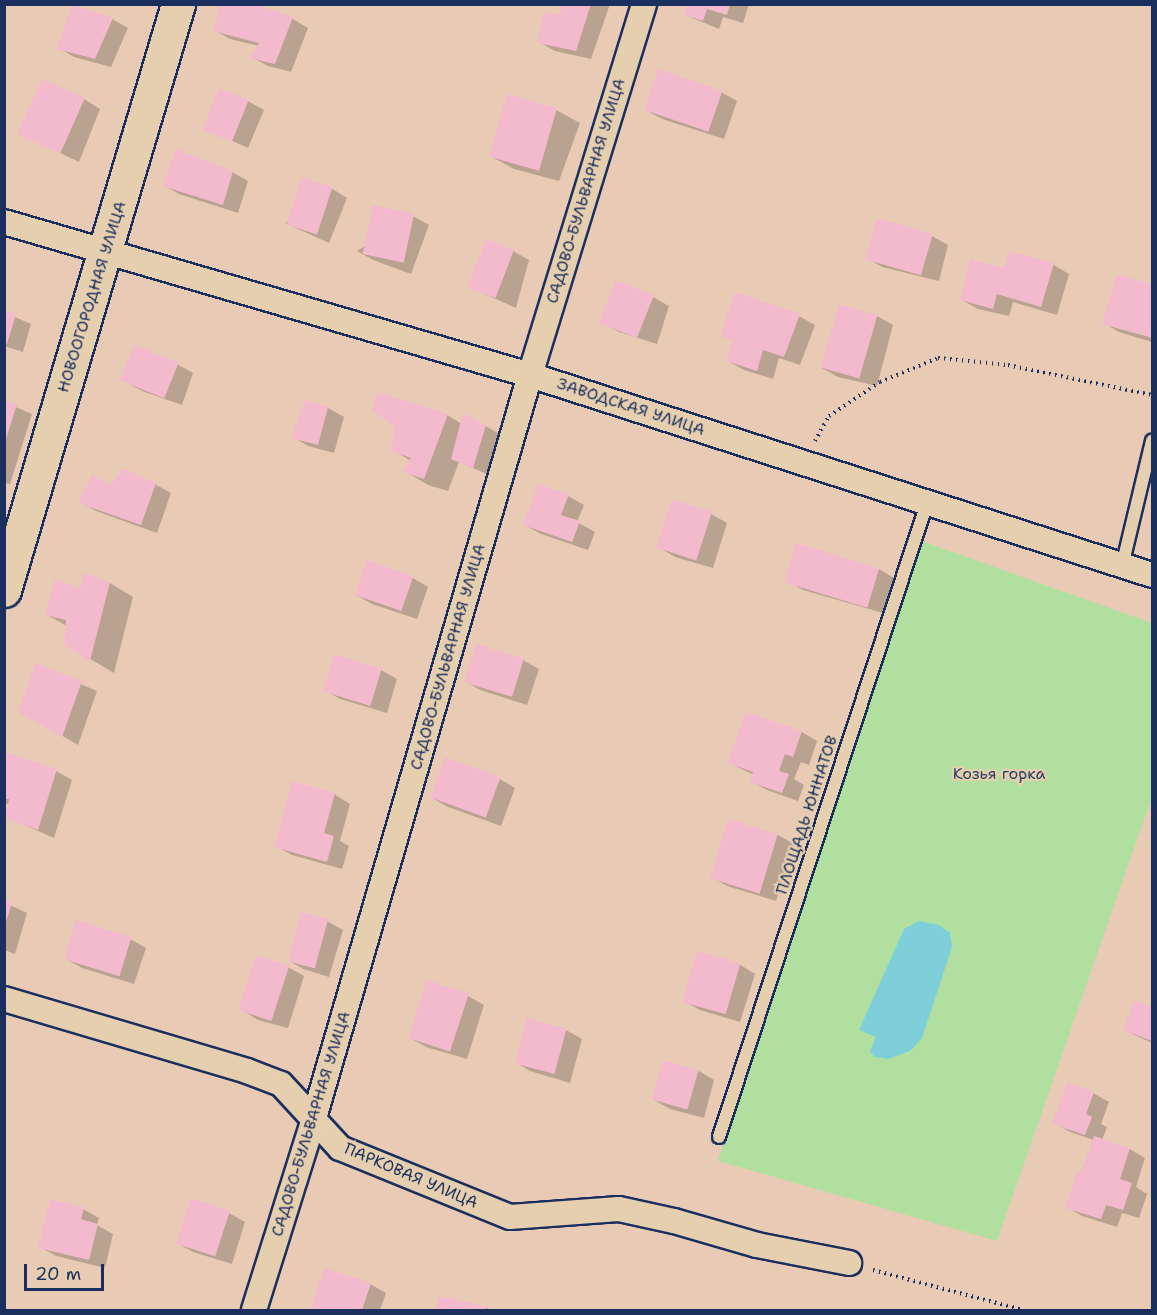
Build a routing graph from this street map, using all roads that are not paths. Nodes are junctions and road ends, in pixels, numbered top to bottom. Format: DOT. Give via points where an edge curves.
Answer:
graph roads {
  1 [pos="178,4"];
  2 [pos="644,4"];
  3 [pos="4,222"];
  4 [pos="106,250"];
  5 [pos="530,375"];
  6 [pos="1152,441"];
  7 [pos="927,502"];
  8 [pos="1122,566"];
  9 [pos="1152,575"];
  10 [pos="4,590"];
  11 [pos="4,999"];
  12 [pos="314,1118"];
  13 [pos="719,1137"];
  14 [pos="849,1263"];
  15 [pos="254,1311"];
  1 -- 4 [label="street, НОВООГОРОДНАЯ УЛИЦА"];
  2 -- 5 [label="street, САДОВО-БУЛЬВАРНАЯ УЛИЦА"];
  3 -- 4 [label="street, ЗАВОДСКАЯ УЛИЦА"];
  4 -- 5 [label="street, ЗАВОДСКАЯ УЛИЦА"];
  4 -- 10 [label="street, НОВООГОРОДНАЯ УЛИЦА"];
  5 -- 7 [label="street, ЗАВОДСКАЯ УЛИЦА"];
  5 -- 12 [label="street, САДОВО-БУЛЬВАРНАЯ УЛИЦА"];
  6 -- 8 [label="lane"];
  7 -- 8 [label="street, ЗАВОДСКАЯ УЛИЦА"];
  7 -- 13 [label="lane, ПЛОЩАДЬ ЮННАТОВ"];
  8 -- 9 [label="street, ЗАВОДСКАЯ УЛИЦА"];
  11 -- 12 [label="street, ПАРКОВАЯ УЛИЦА" via="247,1071 280,1084"];
  12 -- 14 [label="street, ПАРКОВАЯ УЛИЦА" via="340,1148 510,1217 618,1209 757,1245"];
  12 -- 15 [label="street, САДОВО-БУЛЬВАРНАЯ УЛИЦА"];
}
